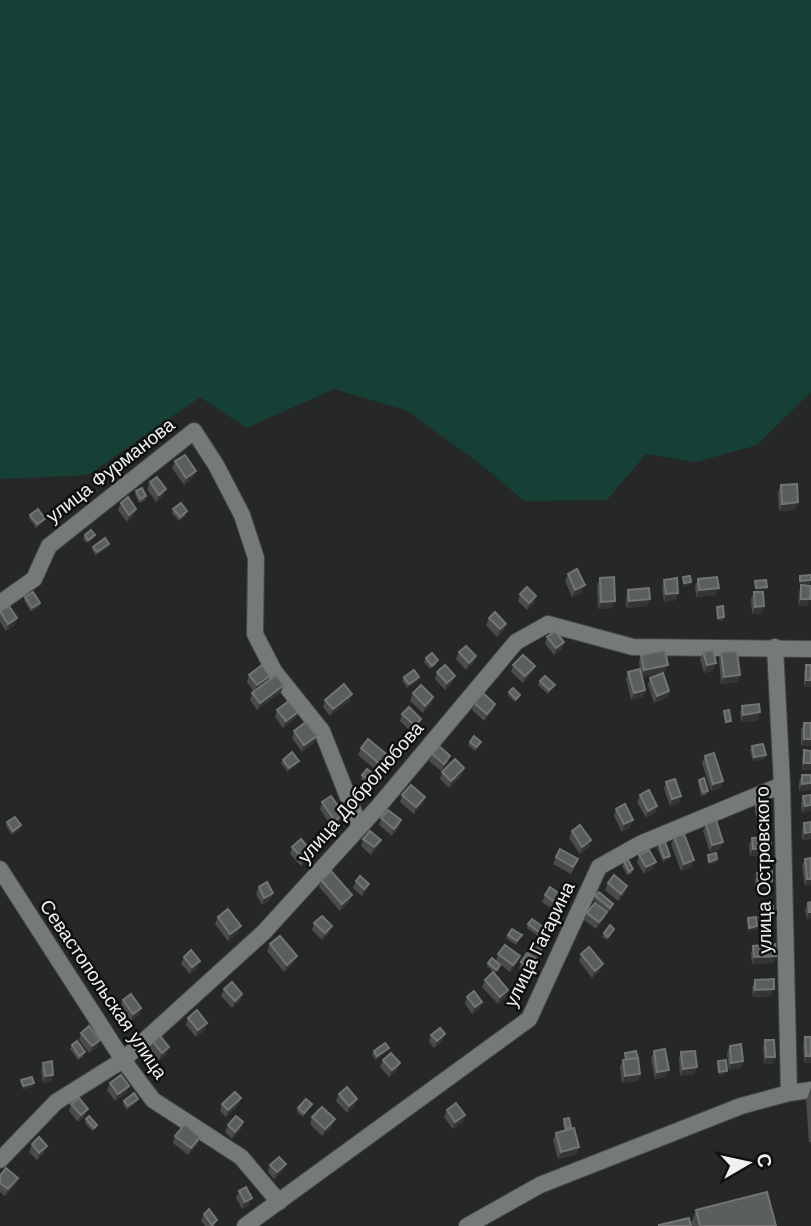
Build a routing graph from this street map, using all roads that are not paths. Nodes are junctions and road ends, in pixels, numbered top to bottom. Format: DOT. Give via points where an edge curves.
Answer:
graph roads {
  1 [pos="0,603"];
  2 [pos="775,647"];
  3 [pos="811,649"];
  4 [pos="782,785"];
  5 [pos="359,825"];
  6 [pos="0,869"];
  7 [pos="123,1060"];
  8 [pos="811,1090"];
  9 [pos="789,1093"];
  10 [pos="0,1160"];
  11 [pos="279,1202"];
  12 [pos="245,1226"];
  13 [pos="467,1226"];
  1 -- 5 [label="street, улица Фурманова" via="34,579 49,545 194,431 242,515 256,558 255,634 274,671 322,731"];
  2 -- 3 [label="street, улица Добролюбова"];
  2 -- 4 [label="street, улица Островского"];
  2 -- 5 [label="street, улица Добролюбова" via="633,647 548,624 516,642"];
  4 -- 9 [label="street, улица Островского"];
  4 -- 11 [label="street, улица Гагарина" via="640,844 599,867 528,1019"];
  5 -- 7 [label="street, улица Добролюбова" via="264,932"];
  6 -- 7 [label="street, Севастопольская улица"];
  7 -- 10 [label="street, улица Добролюбова" via="57,1102"];
  7 -- 11 [label="street, Севастопольская улица" via="153,1100 241,1157"];
  8 -- 9 [label="street"];
  9 -- 13 [label="street" via="740,1105 540,1185"];
  11 -- 12 [label="street, улица Гагарина"];
}
